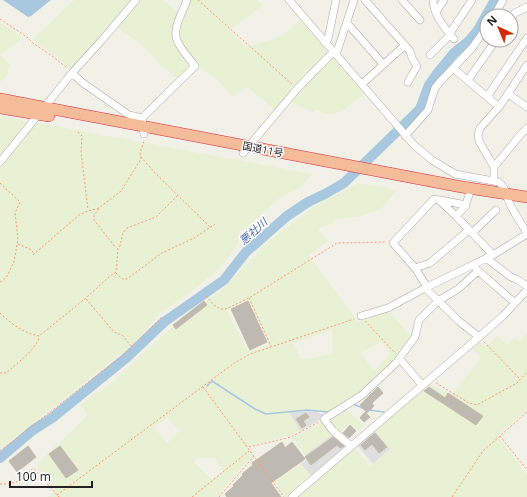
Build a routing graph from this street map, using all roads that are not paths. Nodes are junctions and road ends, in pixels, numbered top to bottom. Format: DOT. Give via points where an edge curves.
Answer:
graph roads {
  1 [pos="136,0"];
  2 [pos="187,0"];
  3 [pos="289,0"];
  4 [pos="335,0"];
  5 [pos="354,0"];
  6 [pos="365,0"];
  7 [pos="433,0"];
  8 [pos="444,0"];
  9 [pos="472,0"];
  10 [pos="405,1"];
  11 [pos="436,12"];
  12 [pos="420,20"];
  13 [pos="347,23"];
  14 [pos="451,35"];
  15 [pos="479,38"];
  16 [pos="527,38"];
  17 [pos="325,42"];
  18 [pos="405,45"];
  19 [pos="490,48"];
  20 [pos="335,54"];
  21 [pos="430,55"];
  22 [pos="383,64"];
  23 [pos="527,65"];
  24 [pos="453,68"];
  25 [pos="72,73"];
  26 [pos="468,80"];
  27 [pos="408,82"];
  28 [pos="362,84"];
  29 [pos="508,94"];
  30 [pos="487,97"];
  31 [pos="0,99"];
  32 [pos="527,106"];
  33 [pos="499,107"];
  34 [pos="0,108"];
  35 [pos="40,111"];
  36 [pos="143,126"];
  37 [pos="527,128"];
  38 [pos="401,131"];
  39 [pos="245,150"];
  40 [pos="0,162"];
  41 [pos="494,167"];
  42 [pos="363,171"];
  43 [pos="494,181"];
  44 [pos="508,198"];
  45 [pos="527,198"];
  46 [pos="439,200"];
  47 [pos="467,200"];
  48 [pos="527,204"];
  49 [pos="496,210"];
  50 [pos="456,216"];
  51 [pos="470,232"];
  52 [pos="527,234"];
  53 [pos="489,256"];
  54 [pos="471,265"];
  55 [pos="415,268"];
  56 [pos="478,271"];
  57 [pos="527,286"];
  58 [pos="426,287"];
  59 [pos="527,290"];
  60 [pos="438,301"];
  61 [pos="515,303"];
  62 [pos="361,316"];
  63 [pos="479,337"];
  64 [pos="400,359"];
  65 [pos="422,385"];
  66 [pos="351,446"];
  67 [pos="292,497"];
  1 -- 25 [label="street"];
  2 -- 36 [label="street" via="176,35 178,43 195,66"];
  3 -- 17 [label="street"];
  4 -- 17 [label="street" via="328,39"];
  5 -- 13 [label="street"];
  6 -- 18 [label="street"];
  7 -- 11 [label="street"];
  8 -- 11 [label="street"];
  9 -- 14 [label="street"];
  10 -- 12 [label="street"];
  11 -- 14 [label="street"];
  13 -- 20 [label="street"];
  13 -- 22 [label="street"];
  14 -- 21 [label="street"];
  15 -- 24 [label="street"];
  16 -- 30 [label="street"];
  17 -- 20 [label="street"];
  18 -- 22 [label="street"];
  18 -- 27 [label="street" via="417,66"];
  19 -- 26 [label="street"];
  20 -- 28 [label="street"];
  20 -- 39 [label="street" via="297,89"];
  22 -- 28 [label="street"];
  23 -- 29 [label="street"];
  24 -- 26 [label="street"];
  24 -- 38 [label="street" via="435,88 428,110"];
  25 -- 35 [label="street"];
  25 -- 36 [label="street"];
  26 -- 30 [label="street"];
  28 -- 38 [label="street"];
  29 -- 32 [label="street"];
  29 -- 33 [label="street"];
  30 -- 33 [label="street"];
  31 -- 35 [label="highway, 国道11号"];
  33 -- 41 [label="street" via="480,128 478,135"];
  34 -- 35 [label="highway, 国道11号"];
  35 -- 36 [label="highway, 国道11号"];
  35 -- 40 [label="street"];
  36 -- 39 [label="highway, 国道11号"];
  37 -- 41 [label="street"];
  38 -- 43 [label="street" via="432,160 455,174"];
  39 -- 42 [label="highway, 国道11号"];
  41 -- 43 [label="street"];
  42 -- 44 [label="highway, 国道11号" via="462,187"];
  42 -- 47 [label="highway, 国道11号"];
  43 -- 44 [label="street" via="503,185"];
  44 -- 45 [label="highway, 国道11号"];
  44 -- 47 [label="highway, 国道11号"];
  44 -- 48 [label="highway, 国道11号"];
  44 -- 52 [label="street"];
  46 -- 47 [label="street"];
  46 -- 50 [label="street"];
  46 -- 55 [label="street" via="434,199 392,242"];
  47 -- 50 [label="street"];
  49 -- 51 [label="street"];
  50 -- 51 [label="street"];
  51 -- 53 [label="street"];
  51 -- 55 [label="street" via="430,263"];
  52 -- 53 [label="street"];
  53 -- 54 [label="street"];
  53 -- 57 [label="street" via="511,277"];
  54 -- 56 [label="street"];
  54 -- 58 [label="street"];
  55 -- 58 [label="street"];
  56 -- 60 [label="street" via="458,289"];
  56 -- 61 [label="street"];
  58 -- 60 [label="street"];
  58 -- 62 [label="street" via="388,308"];
  59 -- 61 [label="street"];
  60 -- 63 [label="street"];
  60 -- 64 [label="street" via="419,320 415,337"];
  61 -- 63 [label="street"];
  63 -- 65 [label="street"];
  64 -- 65 [label="street"];
  64 -- 66 [label="street" via="362,395 324,420"];
  65 -- 66 [label="street"];
  66 -- 67 [label="street"];
}
